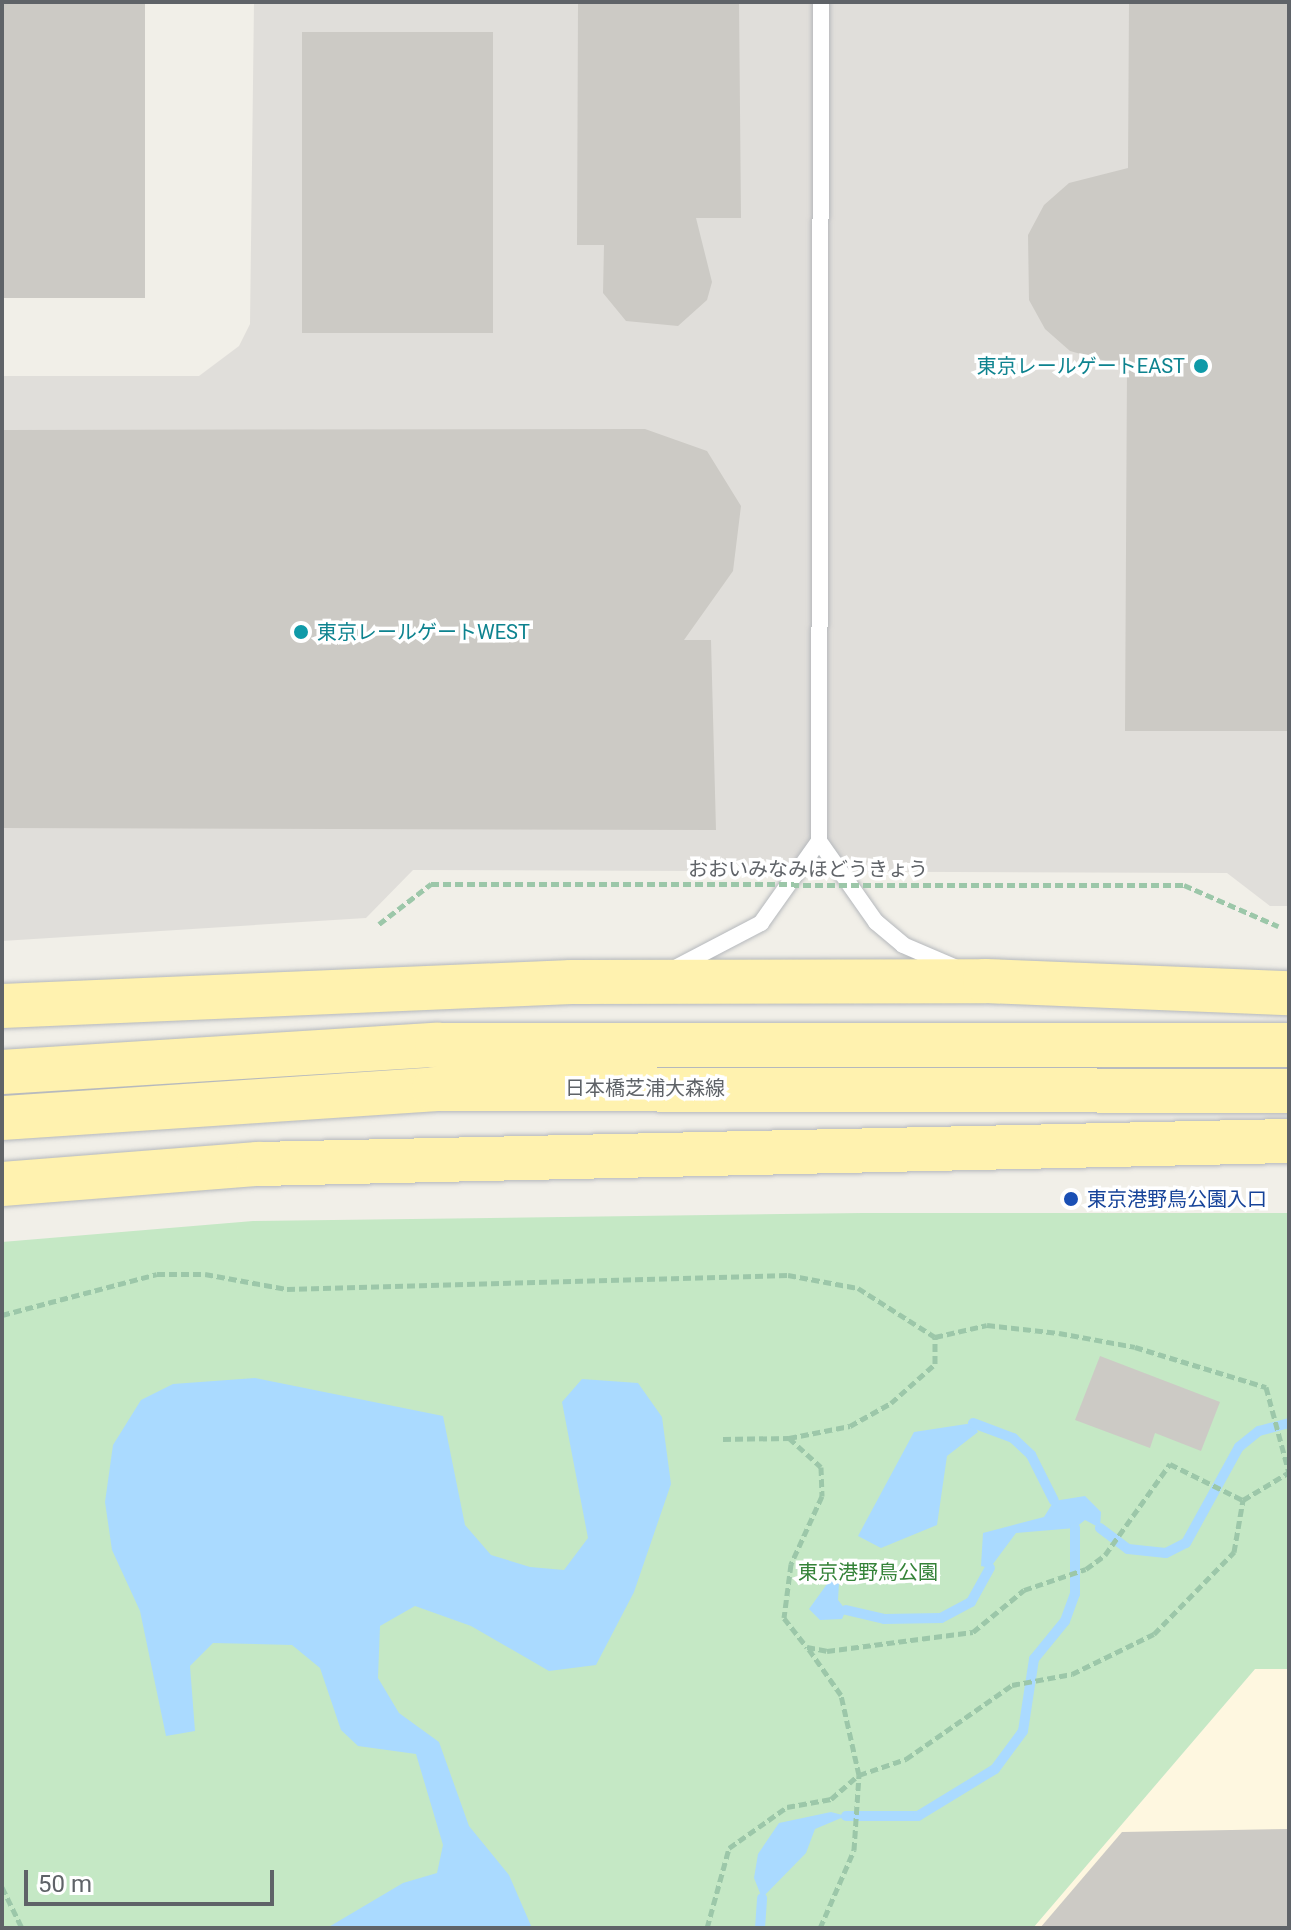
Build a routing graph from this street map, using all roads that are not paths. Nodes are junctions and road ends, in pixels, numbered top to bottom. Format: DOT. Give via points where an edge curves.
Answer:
graph roads {
  1 [pos="821,2"];
  2 [pos="819,841"];
  3 [pos="1283,946"];
  4 [pos="985,981"];
  5 [pos="633,982"];
  6 [pos="1289,993"];
  7 [pos="2,1006"];
  8 [pos="1289,1045"];
  9 [pos="2,1072"];
  10 [pos="1289,1091"];
  11 [pos="2,1118"];
  12 [pos="1289,1141"];
  13 [pos="1012,1148"];
  14 [pos="1289,1163"];
  15 [pos="2,1184"];
  1 -- 2 [label="lane"];
  2 -- 4 [label="lane" via="848,889 903,945"];
  2 -- 5 [label="lane" via="761,923 730,945"];
  3 -- 4 [label="main road"];
  4 -- 5 [label="main road"];
  4 -- 6 [label="main road"];
  5 -- 7 [label="main road" via="277,989"];
  8 -- 9 [label="main road" via="437,1045"];
  10 -- 11 [label="main road, 日本橋芝浦大森線" via="434,1089"];
  12 -- 13 [label="main road"];
  13 -- 14 [label="main road"];
  13 -- 15 [label="main road" via="258,1164"];
}
